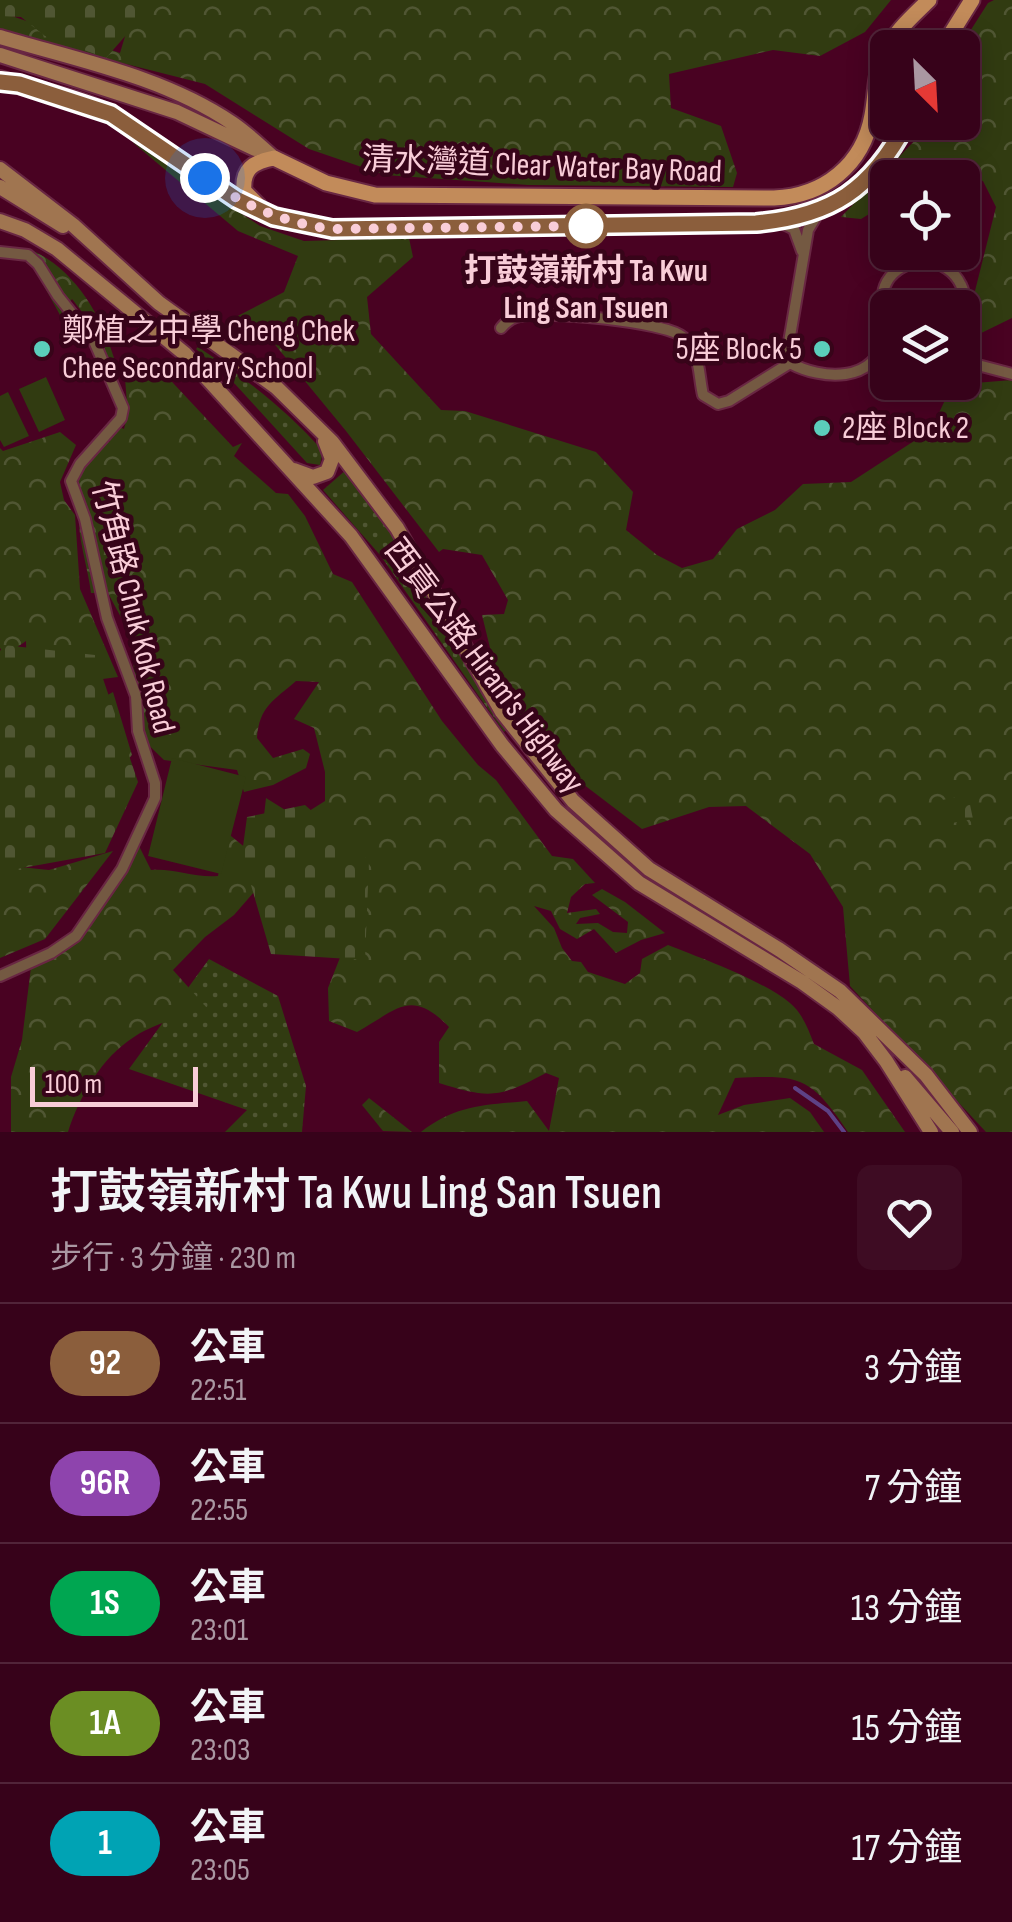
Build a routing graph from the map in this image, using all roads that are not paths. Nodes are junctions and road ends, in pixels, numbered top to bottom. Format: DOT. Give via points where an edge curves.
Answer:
graph roads {
  1 [pos="929,0"];
  2 [pos="972,0"];
  3 [pos="953,30"];
  4 [pos="1,38"];
  5 [pos="0,55"];
  6 [pos="0,80"];
  7 [pos="19,84"];
  8 [pos="895,140"];
  9 [pos="274,158"];
  10 [pos="0,169"];
  11 [pos="0,187"];
  12 [pos="0,208"];
  13 [pos="820,210"];
  14 [pos="274,217"];
  15 [pos="0,221"];
  16 [pos="777,221"];
  17 [pos="56,249"];
  18 [pos="0,252"];
  19 [pos="804,257"];
  20 [pos="123,272"];
  21 [pos="885,290"];
  22 [pos="962,290"];
  23 [pos="501,328"];
  24 [pos="870,362"];
  25 [pos="790,363"];
  26 [pos="980,366"];
  27 [pos="1012,374"];
  28 [pos="308,416"];
  29 [pos="284,463"];
  30 [pos="0,976"];
  31 [pos="864,1032"];
  32 [pos="930,1132"];
  33 [pos="952,1132"];
  34 [pos="970,1132"];
  1 -- 9 [label="main road, 清水灣道 Clear Water Bay Road" via="886,49 858,152 832,180 802,195 375,194 326,183"];
  2 -- 3 [label="main road"];
  4 -- 9 [label="main road" via="184,96 234,124"];
  5 -- 9 [label="main road, 清水灣道 Clear Water Bay Road" via="177,112"];
  6 -- 7 [label="main road, 清水灣道 Clear Water Bay Road"];
  7 -- 14 [label="main road, 清水灣道 Clear Water Bay Road" via="111,114 236,199"];
  8 -- 13 [label="main road, 清水灣道 Clear Water Bay Road" via="872,176"];
  9 -- 14 [label="main road" via="250,166 243,182 244,191"];
  10 -- 20 [label="main road, 西貢公路 Hiram's Highway"];
  11 -- 20 [label="main road"];
  12 -- 17 [label="main road"];
  13 -- 16 [label="main road, 清水灣道 Clear Water Bay Road"];
  13 -- 19 [label="street"];
  14 -- 16 [label="main road, 清水灣道 Clear Water Bay Road" via="332,229"];
  15 -- 17 [label="main road, 西貢公路 Hiram's Highway"];
  16 -- 19 [label="street" via="797,233"];
  17 -- 29 [label="main road, 西貢公路 Hiram's Highway" via="185,354"];
  18 -- 30 [label="street, 竹角路 Chuk Kok Road" via="28,255 38,264 94,341 122,408 71,481 156,783 122,869 92,917 61,948"];
  19 -- 25 [label="street"];
  20 -- 28 [label="main road, 西貢公路 Hiram's Highway"];
  21 -- 22 [label="street" via="898,270 915,262 937,264 955,275"];
  23 -- 25 [label="street" via="526,315 666,328 693,350 703,394 718,404"];
  24 -- 25 [label="street" via="849,374 826,376"];
  26 -- 27 [label="street"];
  28 -- 29 [label="main road" via="331,466 313,477"];
  28 -- 34 [label="main road, 西貢公路 Hiram's Highway" via="384,508 502,712 572,801 649,868 840,992 926,1075"];
  29 -- 31 [label="main road, 西貢公路 Hiram's Highway" via="375,566 502,745 567,821 639,883 802,982"];
  31 -- 32 [label="main road, 西貢公路 Hiram's Highway"];
  31 -- 33 [label="main road"];
}
